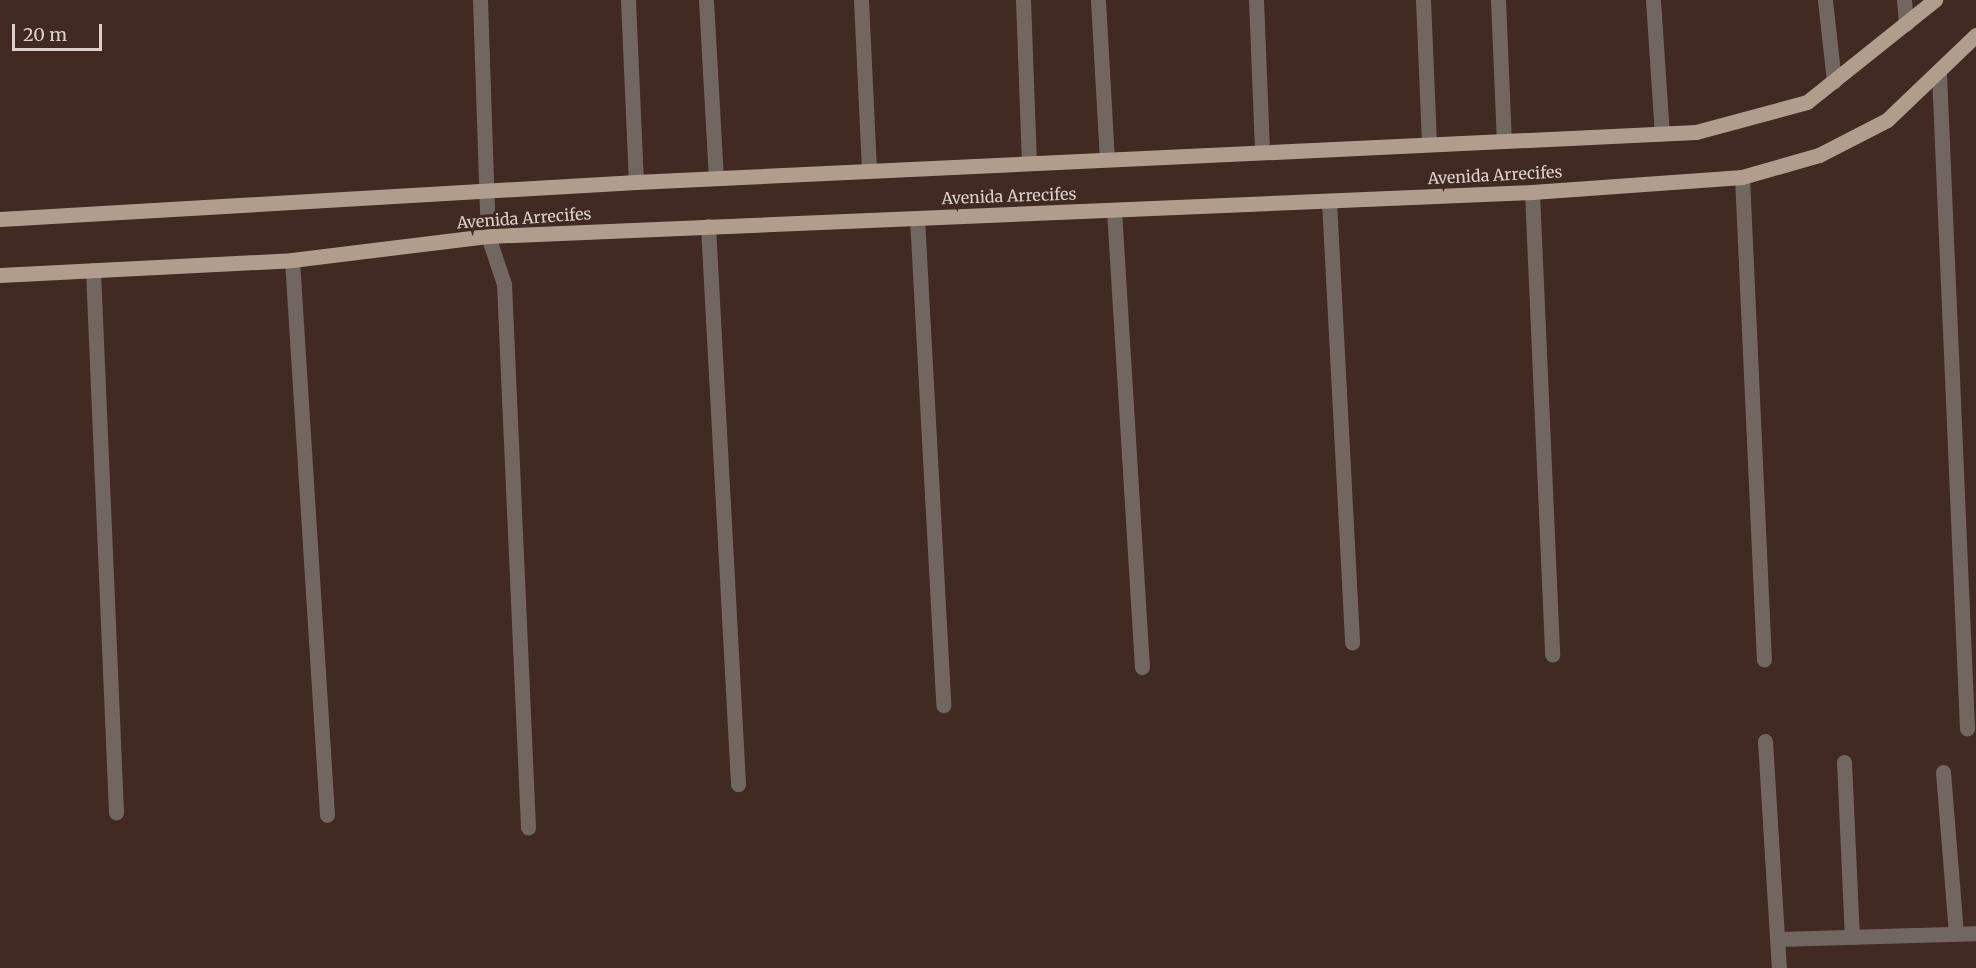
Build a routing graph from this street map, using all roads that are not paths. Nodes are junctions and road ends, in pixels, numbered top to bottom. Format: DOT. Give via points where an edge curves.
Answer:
graph roads {
  1 [pos="480,0"];
  2 [pos="628,0"];
  3 [pos="706,0"];
  4 [pos="861,0"];
  5 [pos="1023,0"];
  6 [pos="1098,0"];
  7 [pos="1256,0"];
  8 [pos="1423,0"];
  9 [pos="1498,0"];
  10 [pos="1653,0"];
  11 [pos="1825,0"];
  12 [pos="1904,0"];
  13 [pos="1935,0"];
  14 [pos="1906,24"];
  15 [pos="1976,36"];
  16 [pos="1939,74"];
  17 [pos="1834,82"];
  18 [pos="1662,134"];
  19 [pos="1503,141"];
  20 [pos="1429,144"];
  21 [pos="1262,152"];
  22 [pos="1107,159"];
  23 [pos="1029,163"];
  24 [pos="869,171"];
  25 [pos="1742,177"];
  26 [pos="716,178"];
  27 [pos="636,182"];
  28 [pos="1532,192"];
  29 [pos="488,193"];
  30 [pos="1329,201"];
  31 [pos="1114,210"];
  32 [pos="917,218"];
  33 [pos="0,219"];
  34 [pos="708,226"];
  35 [pos="488,236"];
  36 [pos="292,260"];
  37 [pos="93,270"];
  38 [pos="0,275"];
  39 [pos="1352,642"];
  40 [pos="1552,655"];
  41 [pos="1764,659"];
  42 [pos="1142,667"];
  43 [pos="943,705"];
  44 [pos="1967,728"];
  45 [pos="1765,741"];
  46 [pos="1844,762"];
  47 [pos="1943,772"];
  48 [pos="738,784"];
  49 [pos="116,813"];
  50 [pos="327,815"];
  51 [pos="528,828"];
  52 [pos="1956,933"];
  53 [pos="1976,933"];
  54 [pos="1852,937"];
  55 [pos="1778,939"];
  56 [pos="1779,968"];
  1 -- 29 [label="street"];
  2 -- 27 [label="street"];
  3 -- 26 [label="street"];
  4 -- 24 [label="street"];
  5 -- 23 [label="street"];
  6 -- 22 [label="street"];
  7 -- 21 [label="street"];
  8 -- 20 [label="street"];
  9 -- 19 [label="street"];
  10 -- 18 [label="street"];
  11 -- 17 [label="street"];
  12 -- 14 [label="street"];
  13 -- 14 [label="main road, Avenida Arrecifes"];
  14 -- 17 [label="main road, Avenida Arrecifes"];
  15 -- 16 [label="main road, Avenida Arrecifes"];
  16 -- 25 [label="main road, Avenida Arrecifes" via="1887,120 1819,155"];
  16 -- 44 [label="street"];
  17 -- 18 [label="main road, Avenida Arrecifes" via="1807,102 1696,132"];
  18 -- 19 [label="main road, Avenida Arrecifes"];
  19 -- 20 [label="main road, Avenida Arrecifes"];
  20 -- 21 [label="main road, Avenida Arrecifes"];
  21 -- 22 [label="main road, Avenida Arrecifes"];
  22 -- 23 [label="main road, Avenida Arrecifes"];
  23 -- 24 [label="main road, Avenida Arrecifes"];
  24 -- 26 [label="main road, Avenida Arrecifes"];
  25 -- 28 [label="main road, Avenida Arrecifes"];
  25 -- 41 [label="street"];
  26 -- 27 [label="main road, Avenida Arrecifes"];
  27 -- 29 [label="main road, Avenida Arrecifes"];
  28 -- 30 [label="main road, Avenida Arrecifes"];
  28 -- 40 [label="street"];
  29 -- 33 [label="main road, Avenida Arrecifes"];
  29 -- 35 [label="street"];
  30 -- 31 [label="main road, Avenida Arrecifes"];
  30 -- 39 [label="street"];
  31 -- 32 [label="main road, Avenida Arrecifes"];
  31 -- 42 [label="street"];
  32 -- 34 [label="main road, Avenida Arrecifes"];
  32 -- 43 [label="street"];
  34 -- 35 [label="main road, Avenida Arrecifes"];
  34 -- 48 [label="street"];
  35 -- 36 [label="main road, Avenida Arrecifes"];
  35 -- 51 [label="street" via="504,284"];
  36 -- 37 [label="main road, Avenida Arrecifes"];
  36 -- 50 [label="street"];
  37 -- 38 [label="main road, Avenida Arrecifes"];
  37 -- 49 [label="street"];
  45 -- 55 [label="street"];
  46 -- 54 [label="street"];
  47 -- 52 [label="street"];
  52 -- 53 [label="street"];
  52 -- 54 [label="street"];
  54 -- 55 [label="street"];
  55 -- 56 [label="street"];
}
